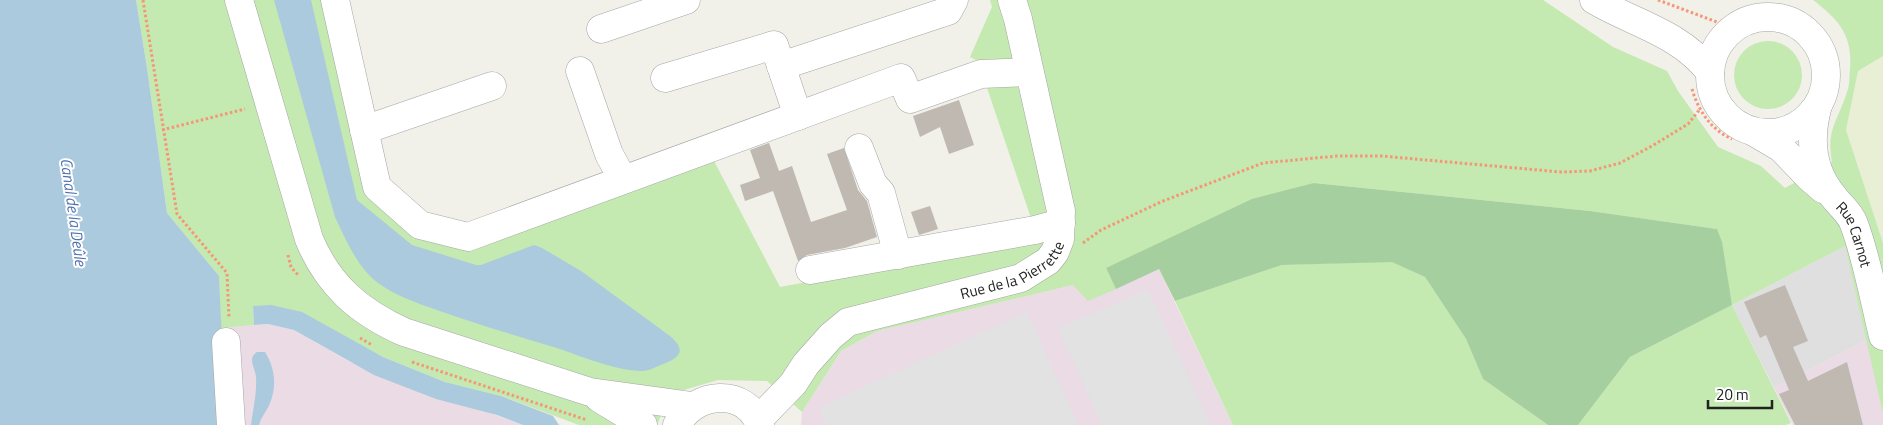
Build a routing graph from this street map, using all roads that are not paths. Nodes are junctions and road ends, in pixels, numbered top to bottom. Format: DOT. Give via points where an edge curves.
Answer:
graph roads {
  1 [pos="239,0"];
  2 [pos="335,0"];
  3 [pos="686,0"];
  4 [pos="954,0"];
  5 [pos="1012,0"];
  6 [pos="1594,0"];
  7 [pos="1779,10"];
  8 [pos="1736,21"];
  9 [pos="1643,23"];
  10 [pos="601,29"];
  11 [pos="781,66"];
  12 [pos="580,72"];
  13 [pos="1029,72"];
  14 [pos="1710,72"];
  15 [pos="665,78"];
  16 [pos="492,86"];
  17 [pos="1818,105"];
  18 [pos="798,116"];
  19 [pos="364,130"];
  20 [pos="1754,132"];
  21 [pos="859,148"];
  22 [pos="623,180"];
  23 [pos="1833,196"];
  24 [pos="1061,223"];
  25 [pos="898,255"];
  26 [pos="810,270"];
  27 [pos="228,330"];
  28 [pos="1883,336"];
  29 [pos="590,392"];
  30 [pos="684,416"];
  31 [pos="759,423"];
  32 [pos="231,425"];
  33 [pos="643,425"];
  1 -- 29 [label="street" via="309,239 322,266 340,289 377,319 404,332"];
  2 -- 19 [label="street"];
  3 -- 10 [label="street"];
  4 -- 11 [label="street" via="948,10"];
  5 -- 13 [label="street, Rue de la Pierrette"];
  6 -- 9 [label="street"];
  7 -- 8 [label="street" via="1765,17"];
  7 -- 17 [label="street" via="1810,34 1821,51 1826,79"];
  8 -- 9 [label="street" via="1692,33"];
  8 -- 14 [label="street" via="1715,51"];
  9 -- 14 [label="street" via="1687,48"];
  11 -- 15 [label="street" via="774,45"];
  11 -- 18 [label="street"];
  12 -- 22 [label="street" via="609,154"];
  13 -- 18 [label="street" via="981,74 910,99 901,78"];
  13 -- 24 [label="street, Rue de la Pierrette"];
  14 -- 20 [label="street" via="1713,94 1719,107 1734,123"];
  16 -- 19 [label="street"];
  17 -- 20 [label="street" via="1803,122 1790,129 1776,133"];
  17 -- 23 [label="street, Rue Carnot" via="1813,129 1814,152 1820,175"];
  18 -- 22 [label="street"];
  19 -- 22 [label="street" via="377,187 420,226 468,237"];
  20 -- 23 [label="street, Rue Carnot" via="1781,148 1813,182"];
  21 -- 25 [label="street" via="873,184 881,193"];
  23 -- 28 [label="street, Rue Carnot" via="1855,225"];
  24 -- 25 [label="street"];
  24 -- 31 [label="street, Rue de la Pierrette" via="1055,252 1048,261 1020,278 848,322 806,364"];
  25 -- 26 [label="street"];
  27 -- 32 [label="street"];
  29 -- 30 [label="street"];
  29 -- 33 [label="street"];
  30 -- 31 [label="street" via="705,399 720,397 735,400 749,408"];
}
